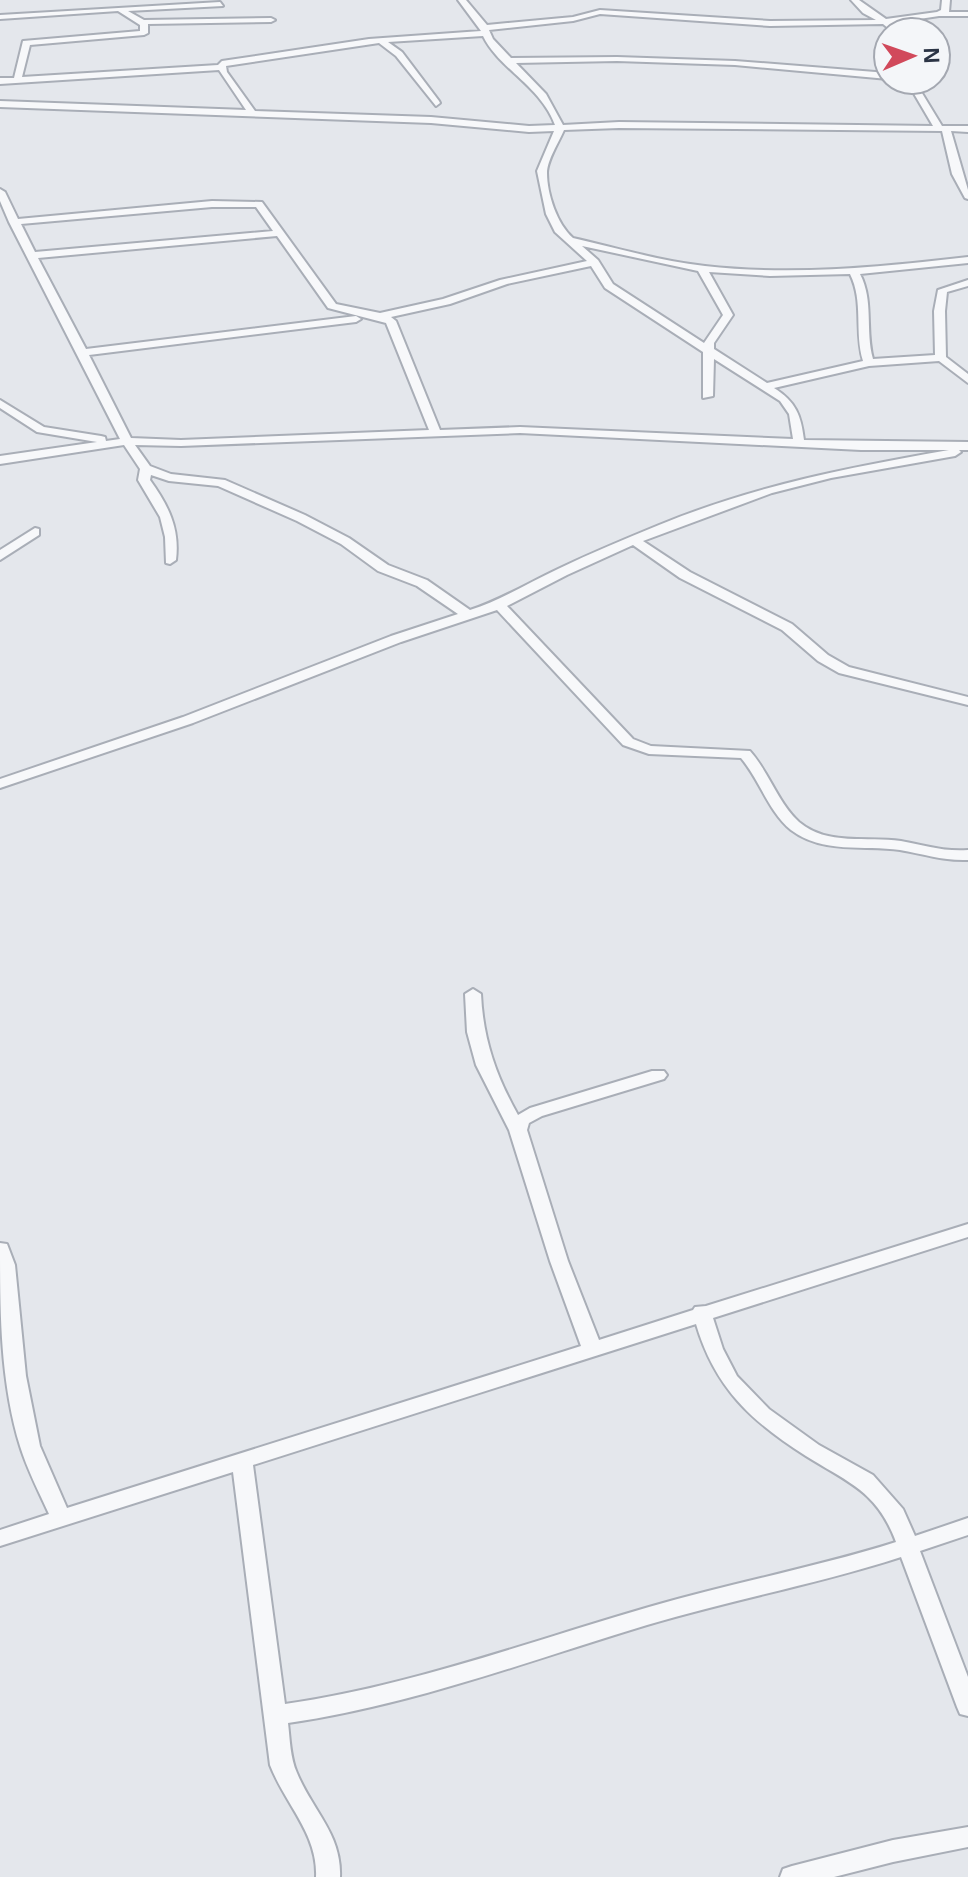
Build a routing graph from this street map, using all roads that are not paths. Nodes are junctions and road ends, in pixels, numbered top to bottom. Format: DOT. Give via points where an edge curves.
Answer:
graph roads {
  1 [pos="462,0"];
  2 [pos="855,0"];
  3 [pos="946,0"];
  4 [pos="220,4"];
  5 [pos="123,9"];
  6 [pos="939,14"];
  7 [pos="968,14"];
  8 [pos="872,16"];
  9 [pos="924,16"];
  10 [pos="0,17"];
  11 [pos="271,20"];
  12 [pos="138,21"];
  13 [pos="872,22"];
  14 [pos="484,30"];
  15 [pos="380,40"];
  16 [pos="508,61"];
  17 [pos="221,67"];
  18 [pos="872,75"];
  19 [pos="18,78"];
  20 [pos="0,81"];
  21 [pos="921,96"];
  22 [pos="436,103"];
  23 [pos="0,104"];
  24 [pos="251,112"];
  25 [pos="560,128"];
  26 [pos="942,128"];
  27 [pos="968,129"];
  28 [pos="968,196"];
  29 [pos="2,200"];
  30 [pos="14,222"];
  31 [pos="279,233"];
  32 [pos="567,240"];
  33 [pos="33,255"];
  34 [pos="968,260"];
  35 [pos="594,262"];
  36 [pos="702,269"];
  37 [pos="854,272"];
  38 [pos="968,283"];
  39 [pos="381,316"];
  40 [pos="707,352"];
  41 [pos="82,353"];
  42 [pos="941,358"];
  43 [pos="869,363"];
  44 [pos="968,380"];
  45 [pos="768,386"];
  46 [pos="707,396"];
  47 [pos="0,403"];
  48 [pos="436,433"];
  49 [pos="111,441"];
  50 [pos="127,441"];
  51 [pos="799,443"];
  52 [pos="968,448"];
  53 [pos="0,460"];
  54 [pos="146,469"];
  55 [pos="35,532"];
  56 [pos="635,541"];
  57 [pos="0,556"];
  58 [pos="170,560"];
  59 [pos="499,605"];
  60 [pos="466,614"];
  61 [pos="968,701"];
  62 [pos="0,784"];
  63 [pos="968,855"];
  64 [pos="473,994"];
  65 [pos="658,1075"];
  66 [pos="518,1130"];
  67 [pos="968,1230"];
  68 [pos="0,1249"];
  69 [pos="702,1312"];
  70 [pos="592,1348"];
  71 [pos="242,1460"];
  72 [pos="61,1518"];
  73 [pos="968,1526"];
  74 [pos="0,1538"];
  75 [pos="910,1546"];
  76 [pos="968,1707"];
  77 [pos="274,1715"];
  78 [pos="968,1837"];
  79 [pos="328,1877"];
  80 [pos="792,1877"];
  1 -- 14 [label="street"];
  2 -- 8 [label="street"];
  3 -- 6 [label="street" via="945,11"];
  4 -- 5 [label="street"];
  5 -- 10 [label="street"];
  5 -- 12 [label="street"];
  6 -- 7 [label="street"];
  6 -- 9 [label="street"];
  11 -- 12 [label="street"];
  12 -- 19 [label="street" via="144,24 144,33 26,43"];
  13 -- 14 [label="street" via="776,24 598,12"];
  14 -- 15 [label="street"];
  14 -- 16 [label="street"];
  15 -- 17 [label="street" via="228,61"];
  15 -- 22 [label="street" via="399,54"];
  16 -- 18 [label="street" via="735,63"];
  16 -- 25 [label="street" via="543,96"];
  17 -- 19 [label="street"];
  17 -- 24 [label="street"];
  19 -- 20 [label="street"];
  21 -- 26 [label="street"];
  23 -- 24 [label="street"];
  24 -- 25 [label="street"];
  25 -- 26 [label="street"];
  25 -- 32 [label="street" via="542,171 551,214"];
  26 -- 27 [label="street"];
  26 -- 28 [label="street"];
  29 -- 30 [label="street"];
  30 -- 31 [label="street" via="250,201 263,206"];
  30 -- 33 [label="street"];
  31 -- 33 [label="street"];
  31 -- 39 [label="street" via="332,306"];
  32 -- 35 [label="street"];
  32 -- 36 [label="street"];
  33 -- 41 [label="street"];
  34 -- 37 [label="street"];
  35 -- 39 [label="street"];
  35 -- 40 [label="street" via="609,286"];
  36 -- 37 [label="street"];
  36 -- 40 [label="street" via="728,315"];
  37 -- 43 [label="street" via="865,288"];
  38 -- 42 [label="street" via="946,289 938,299"];
  39 -- 41 [label="street"];
  39 -- 48 [label="street" via="391,321"];
  40 -- 45 [label="street"];
  40 -- 46 [label="street"];
  41 -- 50 [label="street"];
  42 -- 43 [label="street"];
  42 -- 44 [label="street"];
  43 -- 45 [label="street"];
  45 -- 51 [label="street" via="795,414"];
  47 -- 49 [label="street" via="41,430"];
  48 -- 50 [label="street"];
  48 -- 51 [label="street" via="520,430"];
  49 -- 50 [label="street"];
  49 -- 53 [label="street"];
  50 -- 54 [label="street"];
  51 -- 52 [label="street"];
  52 -- 56 [label="street" via="796,481"];
  54 -- 58 [label="street" via="144,480 169,521 174,541"];
  54 -- 60 [label="street" via="221,483 291,514 345,541 383,568 422,583"];
  55 -- 57 [label="street"];
  56 -- 59 [label="street"];
  56 -- 61 [label="street" via="685,575 787,627 844,670"];
  59 -- 60 [label="street"];
  59 -- 63 [label="street" via="628,742 649,750 745,754 789,819 822,839 904,846 947,857"];
  60 -- 62 [label="street" via="188,720"];
  64 -- 66 [label="street" via="472,1029 488,1078"];
  65 -- 66 [label="street" via="536,1112 522,1120"];
  66 -- 70 [label="street"];
  67 -- 69 [label="street"];
  68 -- 72 [label="street" via="30,1446"];
  69 -- 70 [label="street"];
  69 -- 75 [label="street" via="730,1381 785,1431 866,1481 896,1515"];
  70 -- 71 [label="street"];
  71 -- 72 [label="street"];
  71 -- 77 [label="street"];
  72 -- 74 [label="street"];
  73 -- 75 [label="street"];
  75 -- 76 [label="street"];
  75 -- 77 [label="street" via="427,1682"];
  77 -- 79 [label="street" via="287,1782 324,1843"];
  78 -- 80 [label="street"];
}
